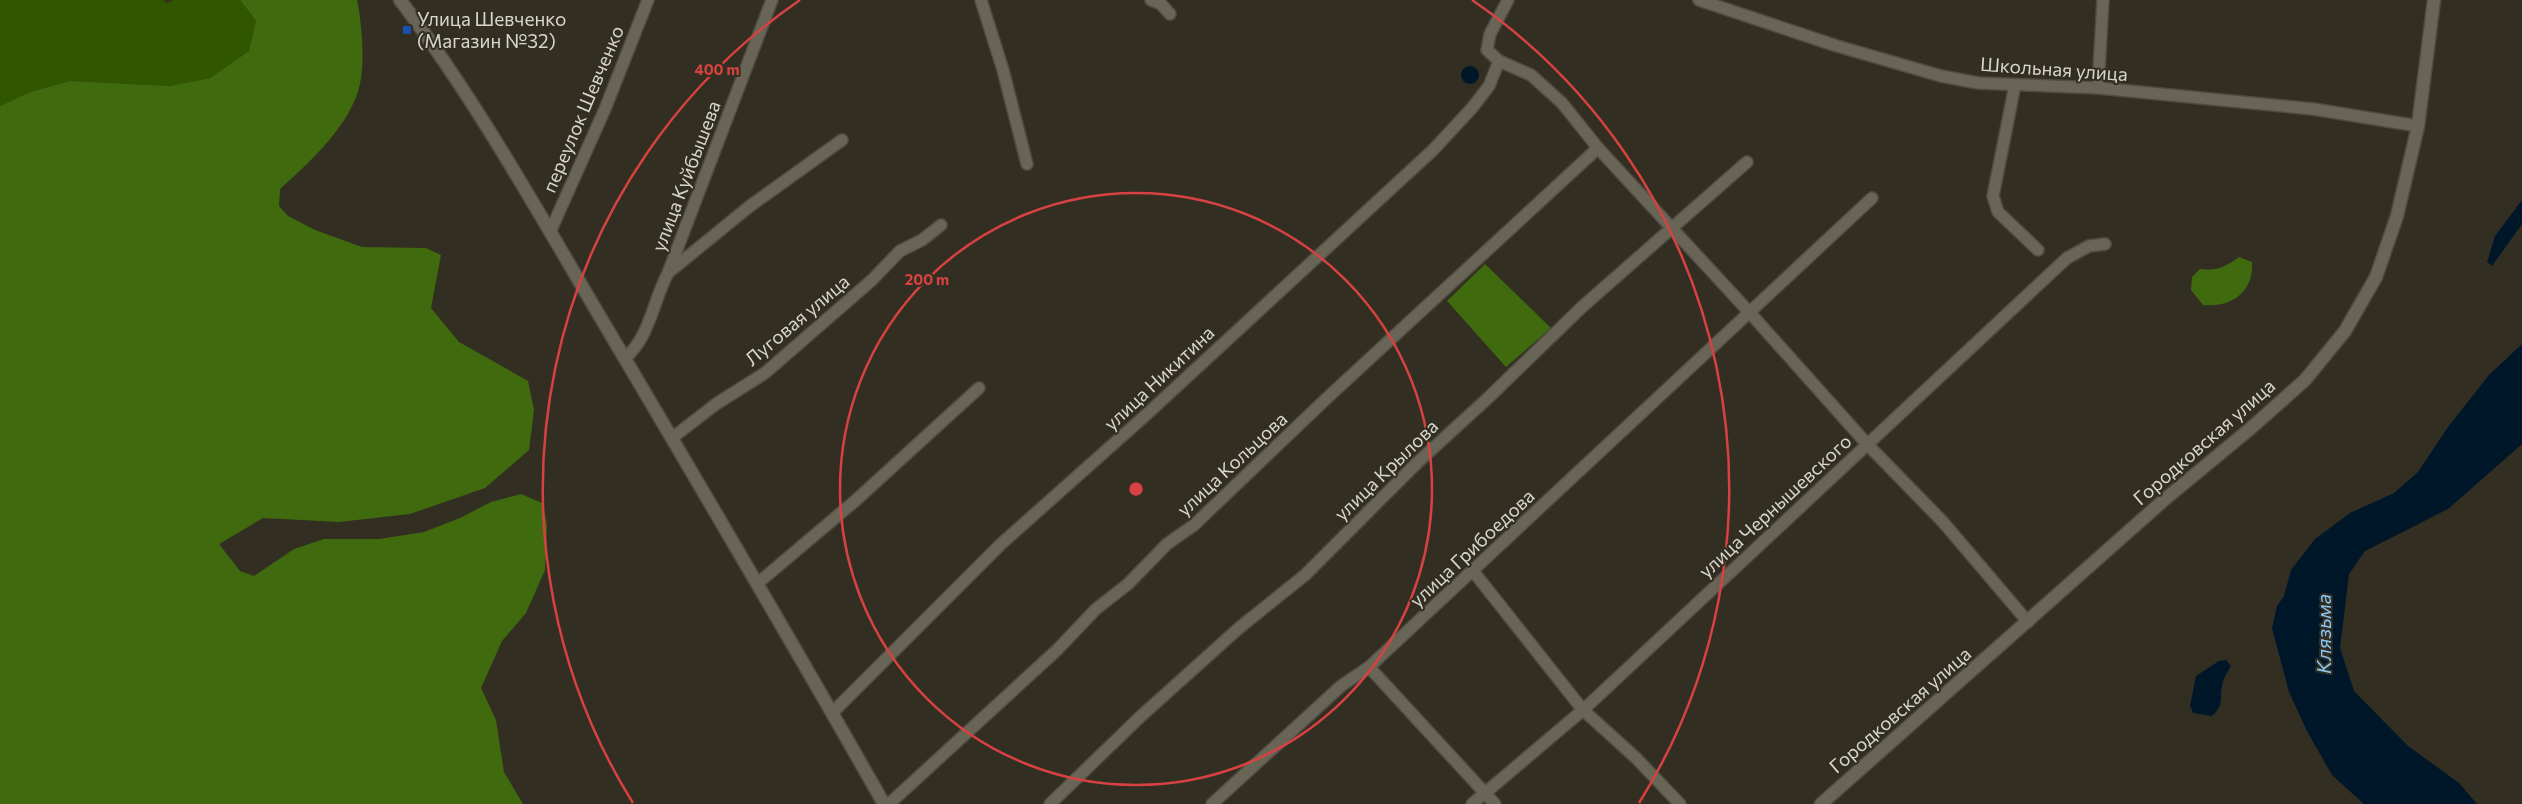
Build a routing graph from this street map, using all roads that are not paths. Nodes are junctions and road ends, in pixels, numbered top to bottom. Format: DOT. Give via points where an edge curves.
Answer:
graph roads {
  1 [pos="400,0"];
  2 [pos="648,0"];
  3 [pos="772,0"];
  4 [pos="981,0"];
  5 [pos="1151,0"];
  6 [pos="1508,0"];
  7 [pos="1699,0"];
  8 [pos="2103,0"];
  9 [pos="2434,0"];
  10 [pos="1170,14"];
  11 [pos="1499,61"];
  12 [pos="2014,84"];
  13 [pos="2098,88"];
  14 [pos="2418,126"];
  15 [pos="842,140"];
  16 [pos="1598,148"];
  17 [pos="1748,162"];
  18 [pos="1027,164"];
  19 [pos="1872,198"];
  20 [pos="941,224"];
  21 [pos="1673,229"];
  22 [pos="550,232"];
  23 [pos="2105,244"];
  24 [pos="2038,250"];
  25 [pos="668,273"];
  26 [pos="1750,313"];
  27 [pos="625,358"];
  28 [pos="979,388"];
  29 [pos="672,438"];
  30 [pos="1867,444"];
  31 [pos="1472,571"];
  32 [pos="758,583"];
  33 [pos="2028,622"];
  34 [pos="1369,667"];
  35 [pos="1583,710"];
  36 [pos="832,713"];
  37 [pos="1485,794"];
  38 [pos="884,804"];
  39 [pos="889,804"];
  40 [pos="1050,804"];
  41 [pos="1212,804"];
  42 [pos="1472,804"];
  43 [pos="1495,804"];
  44 [pos="1680,804"];
  45 [pos="1821,804"];
  1 -- 22 [label="main road" via="433,43"];
  2 -- 22 [label="street, переулок Шевченко" via="605,109"];
  3 -- 25 [label="street, улица Куйбышева"];
  4 -- 18 [label="street"];
  5 -- 10 [label="street" via="1161,4"];
  6 -- 11 [label="street" via="1490,34 1487,50"];
  7 -- 12 [label="street, Школьная улица" via="1837,46 1941,76 1978,83"];
  8 -- 13 [label="street"];
  9 -- 14 [label="main road, Городковская улица"];
  11 -- 16 [label="street" via="1531,75 1562,103"];
  11 -- 36 [label="street, улица Никитина" via="1489,86 1433,150 1001,544"];
  12 -- 13 [label="street, Школьная улица"];
  12 -- 24 [label="street" via="1993,196 1998,212"];
  13 -- 14 [label="street, Школьная улица" via="2313,110"];
  14 -- 33 [label="main road, Городковская улица" via="2397,216 2376,277 2345,331 2298,386"];
  15 -- 25 [label="street" via="750,206"];
  16 -- 21 [label="street"];
  16 -- 39 [label="street, улица Кольцова" via="1194,525 1167,544 1128,584 1096,609"];
  17 -- 21 [label="street, улица Крылова"];
  19 -- 26 [label="street, улица Грибоедова"];
  20 -- 29 [label="street, Луговая улица" via="922,240 900,251 872,280 764,373"];
  21 -- 26 [label="street"];
  21 -- 40 [label="street, улица Крылова" via="1582,307 1418,462 1305,575 1239,628"];
  22 -- 27 [label="main road"];
  23 -- 30 [label="street, улица Чернышевского" via="2089,246 2067,258"];
  25 -- 27 [label="street, улица Куйбышева" via="636,349"];
  26 -- 30 [label="street"];
  26 -- 31 [label="street, улица Грибоедова"];
  27 -- 29 [label="main road"];
  28 -- 32 [label="street" via="855,501"];
  29 -- 32 [label="main road"];
  30 -- 33 [label="street" via="1943,522"];
  30 -- 35 [label="street, улица Чернышевского"];
  31 -- 34 [label="street, улица Грибоедова"];
  31 -- 35 [label="street"];
  32 -- 36 [label="main road"];
  33 -- 45 [label="main road, Городковская улица"];
  34 -- 37 [label="street"];
  34 -- 41 [label="street, улица Грибоедова" via="1328,698"];
  35 -- 37 [label="street, улица Чернышевского"];
  35 -- 44 [label="street"];
  36 -- 38 [label="main road"];
  37 -- 42 [label="street, улица Чернышевского"];
  37 -- 43 [label="street"];
}
